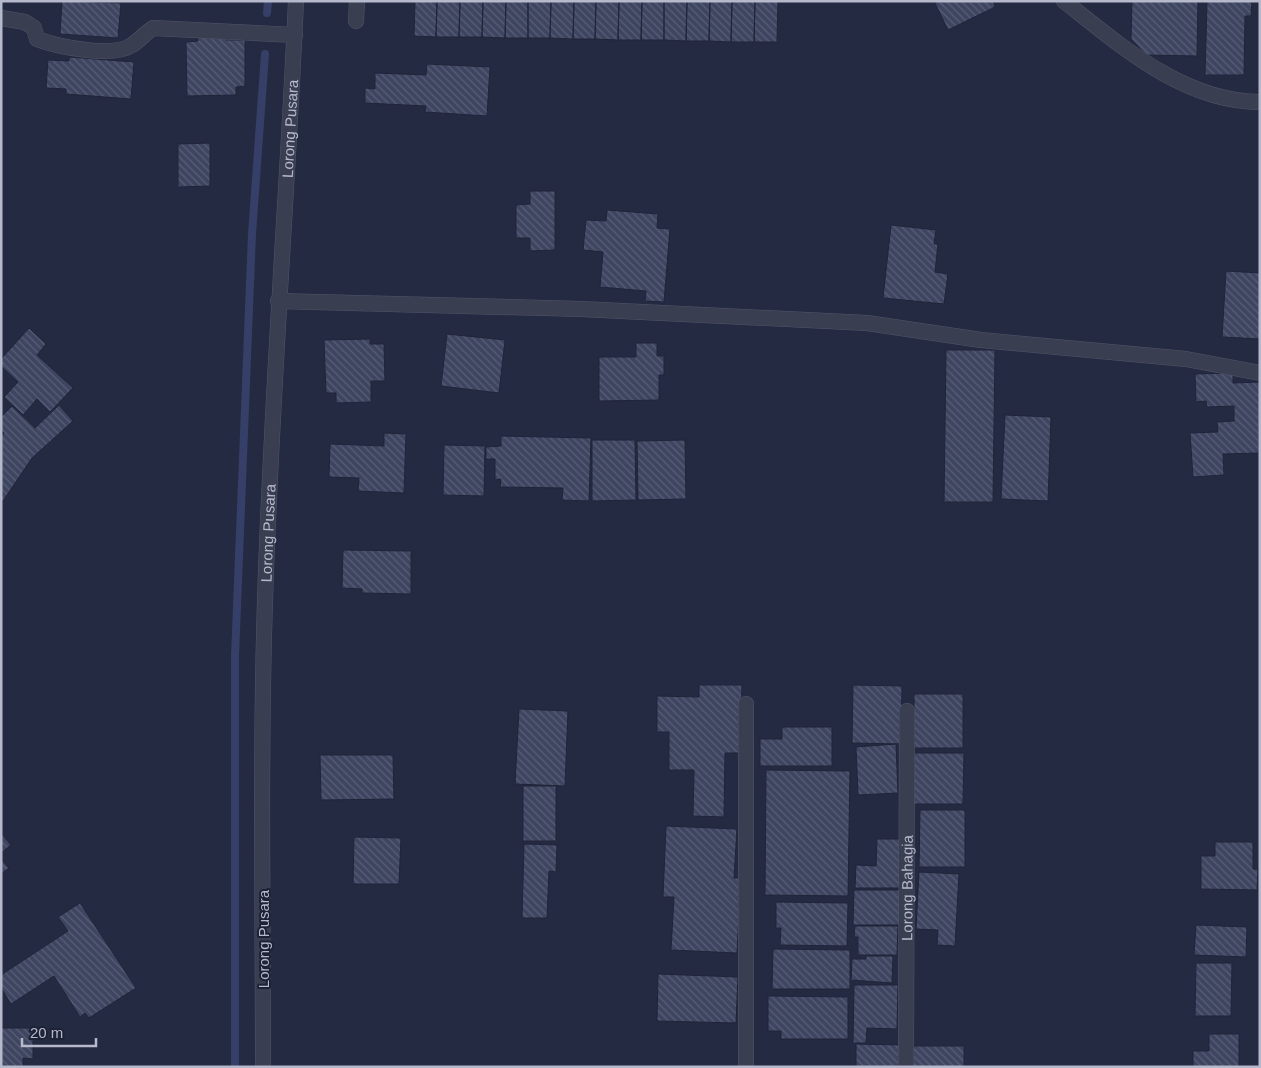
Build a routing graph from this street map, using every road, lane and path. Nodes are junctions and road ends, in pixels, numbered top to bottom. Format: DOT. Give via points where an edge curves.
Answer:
graph roads {
  1 [pos="296,1"];
  2 [pos="357,1"];
  3 [pos="1064,1"];
  4 [pos="1,18"];
  5 [pos="356,21"];
  6 [pos="295,35"];
  7 [pos="1260,102"];
  8 [pos="278,301"];
  9 [pos="1260,373"];
  10 [pos="746,704"];
  11 [pos="908,711"];
  12 [pos="263,1067"];
  13 [pos="746,1067"];
  14 [pos="906,1067"];
  1 -- 6 [label="street, Lorong Pusara"];
  2 -- 5 [label="street"];
  3 -- 7 [label="street" via="1123,48 1198,92 1235,102"];
  4 -- 6 [label="street" via="25,22 34,28 37,39 57,46 118,51 132,46 153,28"];
  6 -- 8 [label="street, Lorong Pusara"];
  8 -- 9 [label="street" via="867,323 981,340 1186,359"];
  8 -- 12 [label="street, Lorong Pusara" via="262,700"];
  10 -- 13 [label="street"];
  11 -- 14 [label="street, Lorong Bahagia"];
}
